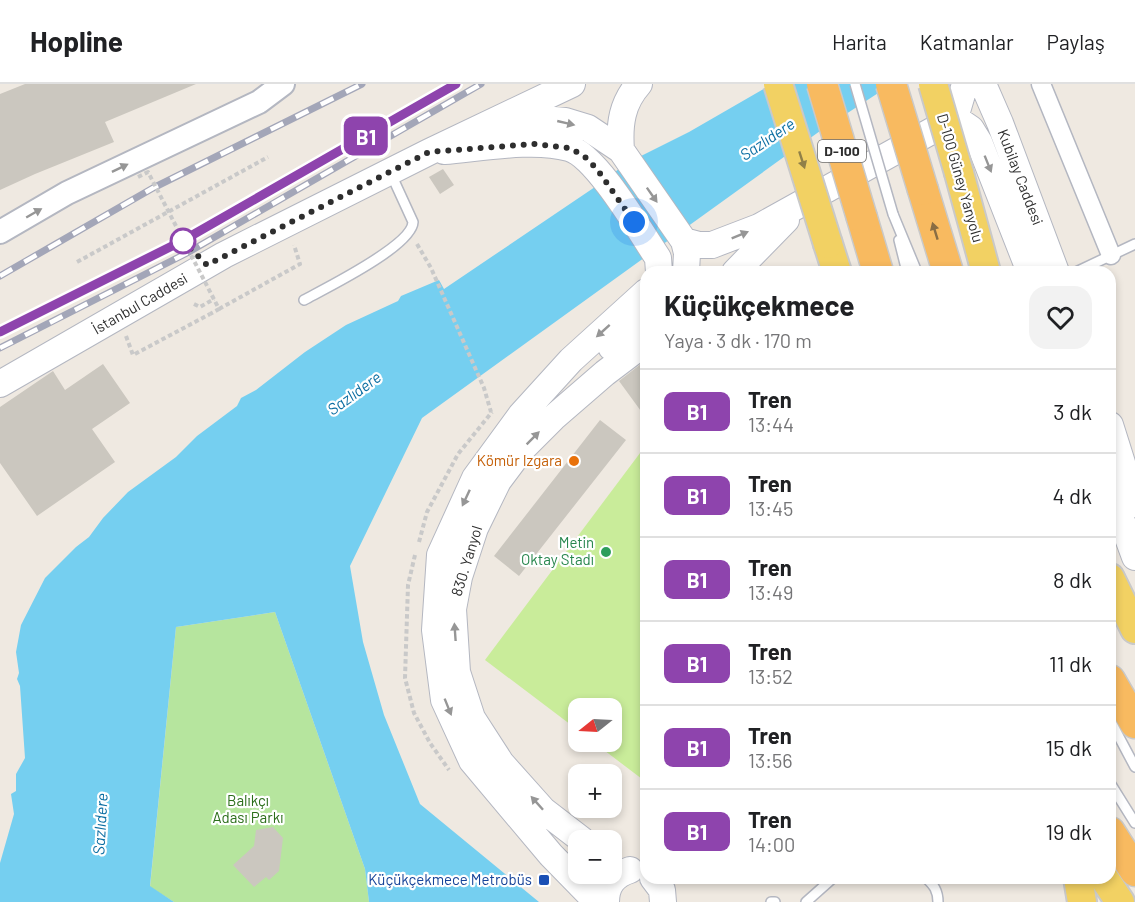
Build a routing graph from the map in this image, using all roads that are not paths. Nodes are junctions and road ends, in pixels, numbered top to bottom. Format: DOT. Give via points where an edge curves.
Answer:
graph roads {
  1 [pos="284,84"];
  2 [pos="572,84"];
  3 [pos="639,84"];
  4 [pos="778,84"];
  5 [pos="822,84"];
  6 [pos="855,84"];
  7 [pos="891,84"];
  8 [pos="933,84"];
  9 [pos="965,84"];
  10 [pos="983,84"];
  11 [pos="1041,84"];
  12 [pos="954,118"];
  13 [pos="621,150"];
  14 [pos="429,152"];
  15 [pos="390,172"];
  16 [pos="801,205"];
  17 [pos="893,214"];
  18 [pos="0,232"];
  19 [pos="684,241"];
  20 [pos="1135,244"];
  21 [pos="1112,255"];
  22 [pos="659,265"];
  23 [pos="686,266"];
  24 [pos="741,266"];
  25 [pos="835,266"];
  26 [pos="876,266"];
  27 [pos="906,266"];
  28 [pos="915,266"];
  29 [pos="946,266"];
  30 [pos="984,266"];
  31 [pos="1028,266"];
  32 [pos="1054,266"];
  33 [pos="1089,266"];
  34 [pos="640,297"];
  35 [pos="304,300"];
  36 [pos="640,324"];
  37 [pos="640,346"];
  38 [pos="0,384"];
  39 [pos="521,415"];
  40 [pos="1116,444"];
  41 [pos="1135,504"];
  42 [pos="1116,505"];
  43 [pos="1135,557"];
  44 [pos="1116,590"];
  45 [pos="1135,629"];
  46 [pos="1116,683"];
  47 [pos="1116,689"];
  48 [pos="1135,698"];
  49 [pos="1135,723"];
  50 [pos="1116,731"];
  51 [pos="1135,767"];
  52 [pos="1116,793"];
  53 [pos="1135,824"];
  54 [pos="570,830"];
  55 [pos="1116,841"];
  56 [pos="635,870"];
  57 [pos="1135,871"];
  58 [pos="654,884"];
  59 [pos="826,884"];
  60 [pos="933,884"];
  61 [pos="1079,884"];
  62 [pos="1108,884"];
  63 [pos="597,902"];
  64 [pos="606,902"];
  65 [pos="663,902"];
  66 [pos="806,902"];
  67 [pos="938,902"];
  68 [pos="1082,902"];
  69 [pos="1120,902"];
  18 -- 1 [label="street, one-way" via="67,193 259,102"];
  2 -- 14 [label="main road, İstanbul Caddesi"];
  3 -- 13 [label="main road" via="622,114"];
  4 -- 25 [label="main road, one-way, bridge"];
  5 -- 26 [label="highway, D-100, bridge"];
  6 -- 17 [label="lane, bridge"];
  29 -- 7 [label="highway, one-way, bridge"];
  8 -- 30 [label="main road, D-100 Güney Yanyolu, bridge"];
  9 -- 12 [label="main road"];
  10 -- 32 [label="main road, Kubilay Caddesi"];
  11 -- 21 [label="street"];
  12 -- 16 [label="main road"];
  12 -- 31 [label="main road, Kubilay Caddesi, one-way" via="971,129 979,142"];
  14 -- 13 [label="main road, one-way" via="543,118 588,128"];
  13 -- 19 [label="main road, one-way"];
  14 -- 15 [label="main road, İstanbul Caddesi"];
  14 -- 22 [label="main road" via="534,144 576,150 597,169"];
  15 -- 35 [label="lane" via="413,222 408,235 378,259"];
  15 -- 38 [label="main road, İstanbul Caddesi" via="224,255"];
  19 -- 16 [label="main road, one-way" via="712,245"];
  16 -- 24 [label="main road"];
  17 -- 27 [label="lane"];
  17 -- 28 [label="lane"];
  19 -- 23 [label="main road"];
  20 -- 21 [label="lane"];
  21 -- 33 [label="lane"];
  34 -- 39 [label="main road, one-way" via="571,360"];
  36 -- 39 [label="main road"];
  54 -- 37 [label="main road, 830. Yanyol, one-way" via="536,802 501,763 472,718 457,672 453,609 475,528 498,481 553,418"];
  39 -- 63 [label="main road, 830. Yanyol, one-way" via="475,478 440,555 435,630 444,700 472,760 551,855"];
  40 -- 41 [label="main road"];
  42 -- 43 [label="main road"];
  44 -- 45 [label="main road"];
  46 -- 48 [label="highway"];
  47 -- 49 [label="highway"];
  50 -- 51 [label="lane"];
  52 -- 53 [label="lane"];
  55 -- 57 [label="highway"];
  56 -- 64 [label="main road" via="618,875 611,882"];
  58 -- 65 [label="main road" via="662,890"];
  59 -- 66 [label="lane"];
  60 -- 67 [label="lane"];
  61 -- 68 [label="main road"];
  62 -- 69 [label="main road"];
}
